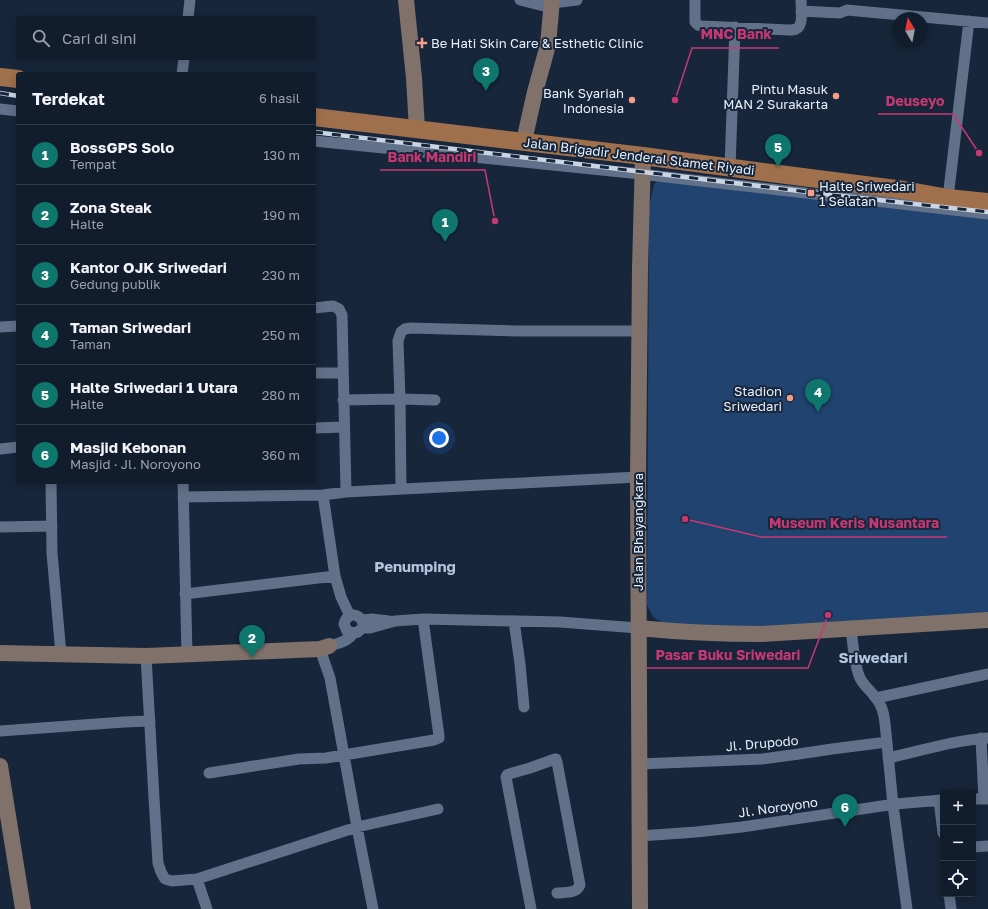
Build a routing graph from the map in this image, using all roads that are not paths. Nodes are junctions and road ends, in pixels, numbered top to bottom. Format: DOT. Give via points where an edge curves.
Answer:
graph roads {
  1 [pos="190,0"];
  2 [pos="406,0"];
  3 [pos="520,0"];
  4 [pos="577,0"];
  5 [pos="695,0"];
  6 [pos="552,4"];
  7 [pos="801,5"];
  8 [pos="188,16"];
  9 [pos="969,21"];
  10 [pos="988,23"];
  11 [pos="735,27"];
  12 [pos="184,60"];
  13 [pos="182,72"];
  14 [pos="0,77"];
  15 [pos="16,79"];
  16 [pos="0,109"];
  17 [pos="16,110"];
  18 [pos="316,117"];
  19 [pos="417,129"];
  20 [pos="316,141"];
  21 [pos="524,141"];
  22 [pos="643,156"];
  23 [pos="730,168"];
  24 [pos="642,174"];
  25 [pos="948,198"];
  26 [pos="988,202"];
  27 [pos="988,214"];
  28 [pos="316,308"];
  29 [pos="16,326"];
  30 [pos="0,327"];
  31 [pos="639,331"];
  32 [pos="316,373"];
  33 [pos="343,373"];
  34 [pos="400,399"];
  35 [pos="343,400"];
  36 [pos="435,400"];
  37 [pos="344,427"];
  38 [pos="316,428"];
  39 [pos="16,448"];
  40 [pos="0,449"];
  41 [pos="638,477"];
  42 [pos="51,484"];
  43 [pos="183,484"];
  44 [pos="401,489"];
  45 [pos="346,492"];
  46 [pos="323,495"];
  47 [pos="183,497"];
  48 [pos="52,526"];
  49 [pos="0,527"];
  50 [pos="335,576"];
  51 [pos="185,594"];
  52 [pos="423,619"];
  53 [pos="988,620"];
  54 [pos="514,621"];
  55 [pos="356,627"];
  56 [pos="638,628"];
  57 [pos="851,629"];
  58 [pos="324,648"];
  59 [pos="0,653"];
  60 [pos="61,654"];
  61 [pos="187,655"];
  62 [pos="146,656"];
  63 [pos="988,674"];
  64 [pos="876,698"];
  65 [pos="524,707"];
  66 [pos="150,721"];
  67 [pos="0,731"];
  68 [pos="984,738"];
  69 [pos="887,742"];
  70 [pos="345,755"];
  71 [pos="888,758"];
  72 [pos="639,764"];
  73 [pos="0,766"];
  74 [pos="209,773"];
  75 [pos="986,799"];
  76 [pos="940,800"];
  77 [pos="3,802"];
  78 [pos="893,805"];
  79 [pos="438,809"];
  80 [pos="357,827"];
  81 [pos="640,836"];
  82 [pos="988,846"];
  83 [pos="976,847"];
  84 [pos="197,879"];
  85 [pos="557,893"];
  86 [pos="949,897"];
  87 [pos="23,909"];
  88 [pos="208,909"];
  89 [pos="373,909"];
  90 [pos="531,909"];
  91 [pos="640,909"];
  92 [pos="907,909"];
  93 [pos="951,909"];
  1 -- 8 [label="street"];
  2 -- 19 [label="main road"];
  3 -- 6 [label="street"];
  4 -- 6 [label="street"];
  5 -- 11 [label="street" via="696,24"];
  6 -- 21 [label="main road" via="548,45"];
  7 -- 9 [label="street" via="840,13 848,10"];
  7 -- 11 [label="street" via="802,20 796,29"];
  9 -- 10 [label="street"];
  9 -- 25 [label="street"];
  11 -- 23 [label="street"];
  12 -- 13 [label="street"];
  14 -- 15 [label="main road"];
  16 -- 17 [label="street"];
  18 -- 19 [label="main road, Jalan Brigadir Jenderal Slamet Riyadi"];
  19 -- 21 [label="main road, Jalan Brigadir Jenderal Slamet Riyadi"];
  20 -- 24 [label="street"];
  21 -- 22 [label="main road, Jalan Brigadir Jenderal Slamet Riyadi"];
  22 -- 23 [label="main road, Jalan Brigadir Jenderal Slamet Riyadi"];
  22 -- 24 [label="main road, Jalan Bhayangkara"];
  23 -- 25 [label="main road, Jalan Brigadir Jenderal Slamet Riyadi"];
  24 -- 27 [label="street"];
  24 -- 31 [label="main road, Jalan Bhayangkara"];
  25 -- 26 [label="main road, Jalan Brigadir Jenderal Slamet Riyadi"];
  28 -- 33 [label="street" via="334,306 342,315"];
  29 -- 30 [label="street"];
  31 -- 34 [label="street" via="405,329 401,332 398,342"];
  31 -- 41 [label="main road, Jalan Bhayangkara"];
  32 -- 33 [label="street"];
  33 -- 35 [label="street"];
  34 -- 35 [label="street"];
  34 -- 36 [label="street"];
  34 -- 44 [label="street"];
  35 -- 37 [label="street"];
  37 -- 38 [label="street"];
  37 -- 45 [label="street"];
  39 -- 40 [label="street"];
  41 -- 44 [label="street"];
  41 -- 56 [label="main road, Jalan Bhayangkara"];
  42 -- 48 [label="street"];
  43 -- 47 [label="street"];
  44 -- 45 [label="street"];
  45 -- 46 [label="street"];
  46 -- 47 [label="street"];
  46 -- 50 [label="street"];
  47 -- 51 [label="street"];
  48 -- 49 [label="street"];
  48 -- 60 [label="street" via="53,571"];
  50 -- 51 [label="street"];
  50 -- 55 [label="street" via="350,616 358,616"];
  51 -- 61 [label="street"];
  52 -- 54 [label="street"];
  52 -- 55 [label="street" via="370,628"];
  52 -- 70 [label="street" via="439,738"];
  53 -- 57 [label="main road"];
  54 -- 56 [label="street"];
  54 -- 65 [label="street"];
  55 -- 58 [label="street" via="350,637 342,643"];
  56 -- 57 [label="main road" via="731,634"];
  56 -- 72 [label="main road, Jalan Bhayangkara"];
  57 -- 64 [label="street" via="859,675"];
  58 -- 61 [label="main road"];
  58 -- 70 [label="street"];
  59 -- 60 [label="main road"];
  60 -- 62 [label="main road"];
  61 -- 62 [label="main road"];
  62 -- 66 [label="street"];
  63 -- 64 [label="street"];
  64 -- 69 [label="street" via="884,715"];
  66 -- 67 [label="street"];
  66 -- 84 [label="street" via="158,863 164,879"];
  68 -- 71 [label="street"];
  68 -- 75 [label="street"];
  69 -- 71 [label="street"];
  69 -- 72 [label="street, Jl. Drupodo" via="762,759"];
  70 -- 74 [label="street" via="299,759"];
  70 -- 80 [label="street"];
  71 -- 78 [label="street"];
  72 -- 81 [label="main road, Jalan Bhayangkara"];
  73 -- 77 [label="main road"];
  76 -- 78 [label="street, Jl. Noroyono"];
  77 -- 87 [label="main road"];
  78 -- 81 [label="street, Jl. Noroyono" via="742,827"];
  78 -- 92 [label="street"];
  79 -- 80 [label="street"];
  80 -- 84 [label="street"];
  80 -- 89 [label="street"];
  81 -- 91 [label="main road, Jalan Bhayangkara"];
  82 -- 83 [label="street"];
  84 -- 88 [label="street"];
  85 -- 90 [label="street" via="573,892 580,885 557,762 554,759 509,774 506,778"];
  86 -- 93 [label="street"];
}
